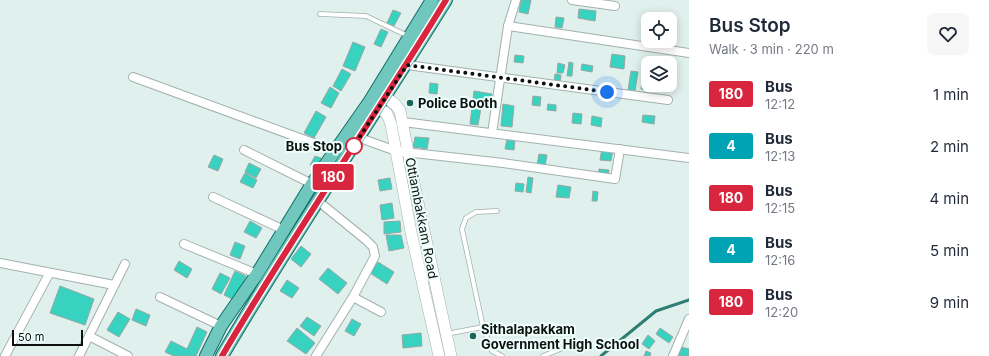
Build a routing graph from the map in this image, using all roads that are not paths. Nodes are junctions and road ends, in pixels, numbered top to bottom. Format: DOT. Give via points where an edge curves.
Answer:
graph roads {
  1 [pos="432,0"];
  2 [pos="446,0"];
  3 [pos="516,0"];
  4 [pos="572,0"];
  5 [pos="615,6"];
  6 [pos="320,14"];
  7 [pos="508,26"];
  8 [pos="410,37"];
  9 [pos="689,53"];
  10 [pos="407,65"];
  11 [pos="133,77"];
  12 [pos="500,77"];
  13 [pos="378,99"];
  14 [pos="668,100"];
  15 [pos="403,122"];
  16 [pos="492,133"];
  17 [pos="360,138"];
  18 [pos="620,149"];
  19 [pos="244,150"];
  20 [pos="396,150"];
  21 [pos="335,151"];
  22 [pos="408,152"];
  23 [pos="689,158"];
  24 [pos="312,184"];
  25 [pos="213,197"];
  26 [pos="318,201"];
  27 [pos="497,211"];
  28 [pos="284,230"];
  29 [pos="184,244"];
  30 [pos="0,263"];
  31 [pos="125,264"];
  32 [pos="49,274"];
  33 [pos="257,274"];
  34 [pos="114,285"];
  35 [pos="160,297"];
  36 [pos="353,297"];
  37 [pos="381,312"];
  38 [pos="689,319"];
  39 [pos="221,326"];
  40 [pos="483,327"];
  41 [pos="446,334"];
  42 [pos="89,336"];
  43 [pos="570,345"];
  44 [pos="320,355"];
  45 [pos="5,356"];
  46 [pos="78,356"];
  47 [pos="128,356"];
  48 [pos="206,356"];
  49 [pos="222,356"];
  50 [pos="439,356"];
  51 [pos="451,356"];
  52 [pos="502,356"];
  53 [pos="543,356"];
  54 [pos="673,356"];
  1 -- 8 [label="main road"];
  2 -- 10 [label="main road"];
  3 -- 7 [label="street"];
  4 -- 5 [label="street"];
  6 -- 8 [label="lane" via="366,16"];
  7 -- 9 [label="street"];
  7 -- 12 [label="street"];
  8 -- 13 [label="main road"];
  10 -- 12 [label="street"];
  10 -- 13 [label="main road"];
  11 -- 21 [label="street"];
  12 -- 14 [label="street"];
  12 -- 16 [label="street"];
  13 -- 15 [label="street, Ottiambakkam Road" via="400,111"];
  13 -- 17 [label="main road"];
  13 -- 20 [label="street, Ottiambakkam Road" via="387,114"];
  13 -- 21 [label="main road"];
  15 -- 16 [label="street"];
  15 -- 22 [label="street, Ottiambakkam Road"];
  16 -- 18 [label="street"];
  17 -- 20 [label="street"];
  17 -- 26 [label="main road"];
  18 -- 22 [label="street" via="615,179"];
  18 -- 23 [label="street"];
  19 -- 24 [label="street"];
  20 -- 22 [label="street"];
  20 -- 50 [label="street, Ottiambakkam Road" via="411,232"];
  21 -- 24 [label="main road"];
  22 -- 41 [label="street, Ottiambakkam Road"];
  24 -- 28 [label="main road"];
  25 -- 28 [label="street"];
  26 -- 36 [label="street" via="373,247 375,256"];
  26 -- 49 [label="main road"];
  27 -- 40 [label="lane" via="476,212 466,218 462,230"];
  28 -- 33 [label="main road"];
  29 -- 33 [label="street"];
  30 -- 32 [label="street"];
  31 -- 34 [label="street"];
  32 -- 34 [label="street"];
  32 -- 45 [label="street"];
  33 -- 39 [label="main road"];
  34 -- 42 [label="street"];
  35 -- 39 [label="street"];
  36 -- 37 [label="street"];
  36 -- 44 [label="street"];
  38 -- 54 [label="street"];
  39 -- 48 [label="main road"];
  40 -- 41 [label="lane"];
  40 -- 52 [label="lane" via="492,351"];
  41 -- 51 [label="street, Ottiambakkam Road"];
  42 -- 46 [label="street"];
  42 -- 47 [label="street"];
  43 -- 53 [label="lane"];
}
